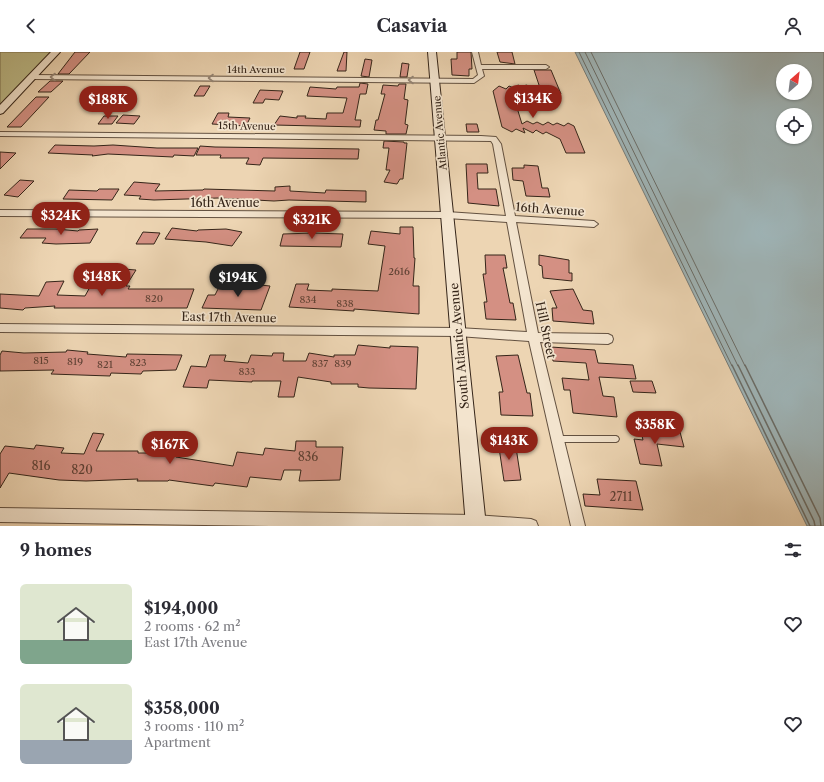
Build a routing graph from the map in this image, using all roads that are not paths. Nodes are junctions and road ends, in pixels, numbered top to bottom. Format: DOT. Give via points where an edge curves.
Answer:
graph roads {
  1 [pos="56,52"];
  2 [pos="432,52"];
  3 [pos="476,52"];
  4 [pos="479,67"];
  5 [pos="546,67"];
  6 [pos="33,77"];
  7 [pos="435,80"];
  8 [pos="0,111"];
  9 [pos="0,134"];
  10 [pos="440,138"];
  11 [pos="493,139"];
  12 [pos="0,212"];
  13 [pos="447,215"];
  14 [pos="510,218"];
  15 [pos="594,224"];
  16 [pos="0,328"];
  17 [pos="458,332"];
  18 [pos="533,337"];
  19 [pos="608,339"];
  20 [pos="557,439"];
  21 [pos="616,439"];
  22 [pos="0,515"];
  23 [pos="289,523"];
  24 [pos="476,524"];
  25 [pos="531,526"];
  26 [pos="578,526"];
  1 -- 6 [label="main road"];
  2 -- 7 [label="main road, Atlantic Avenue"];
  3 -- 4 [label="street"];
  4 -- 5 [label="street"];
  4 -- 7 [label="street, 14th Avenue" via="481,76 474,81"];
  7 -- 6 [label="street, 14th Avenue, one-way"];
  6 -- 8 [label="main road"];
  7 -- 10 [label="main road, Atlantic Avenue"];
  9 -- 10 [label="street, 15th Avenue"];
  10 -- 11 [label="street, 15th Avenue"];
  10 -- 13 [label="main road, Atlantic Avenue"];
  11 -- 14 [label="street, Hill Street" via="497,144"];
  12 -- 13 [label="street, 16th Avenue"];
  13 -- 14 [label="street, 16th Avenue"];
  13 -- 17 [label="main road, South Atlantic Avenue"];
  14 -- 15 [label="street, 16th Avenue"];
  14 -- 18 [label="street, Hill Street"];
  16 -- 17 [label="street, East 17th Avenue"];
  17 -- 18 [label="street, East 17th Avenue"];
  17 -- 24 [label="main road, South Atlantic Avenue"];
  18 -- 19 [label="street, East 17th Avenue"];
  18 -- 20 [label="street, Hill Street"];
  20 -- 21 [label="lane"];
  20 -- 26 [label="street, Hill Street"];
  22 -- 23 [label="street"];
  23 -- 24 [label="street"];
  24 -- 25 [label="street"];
}
